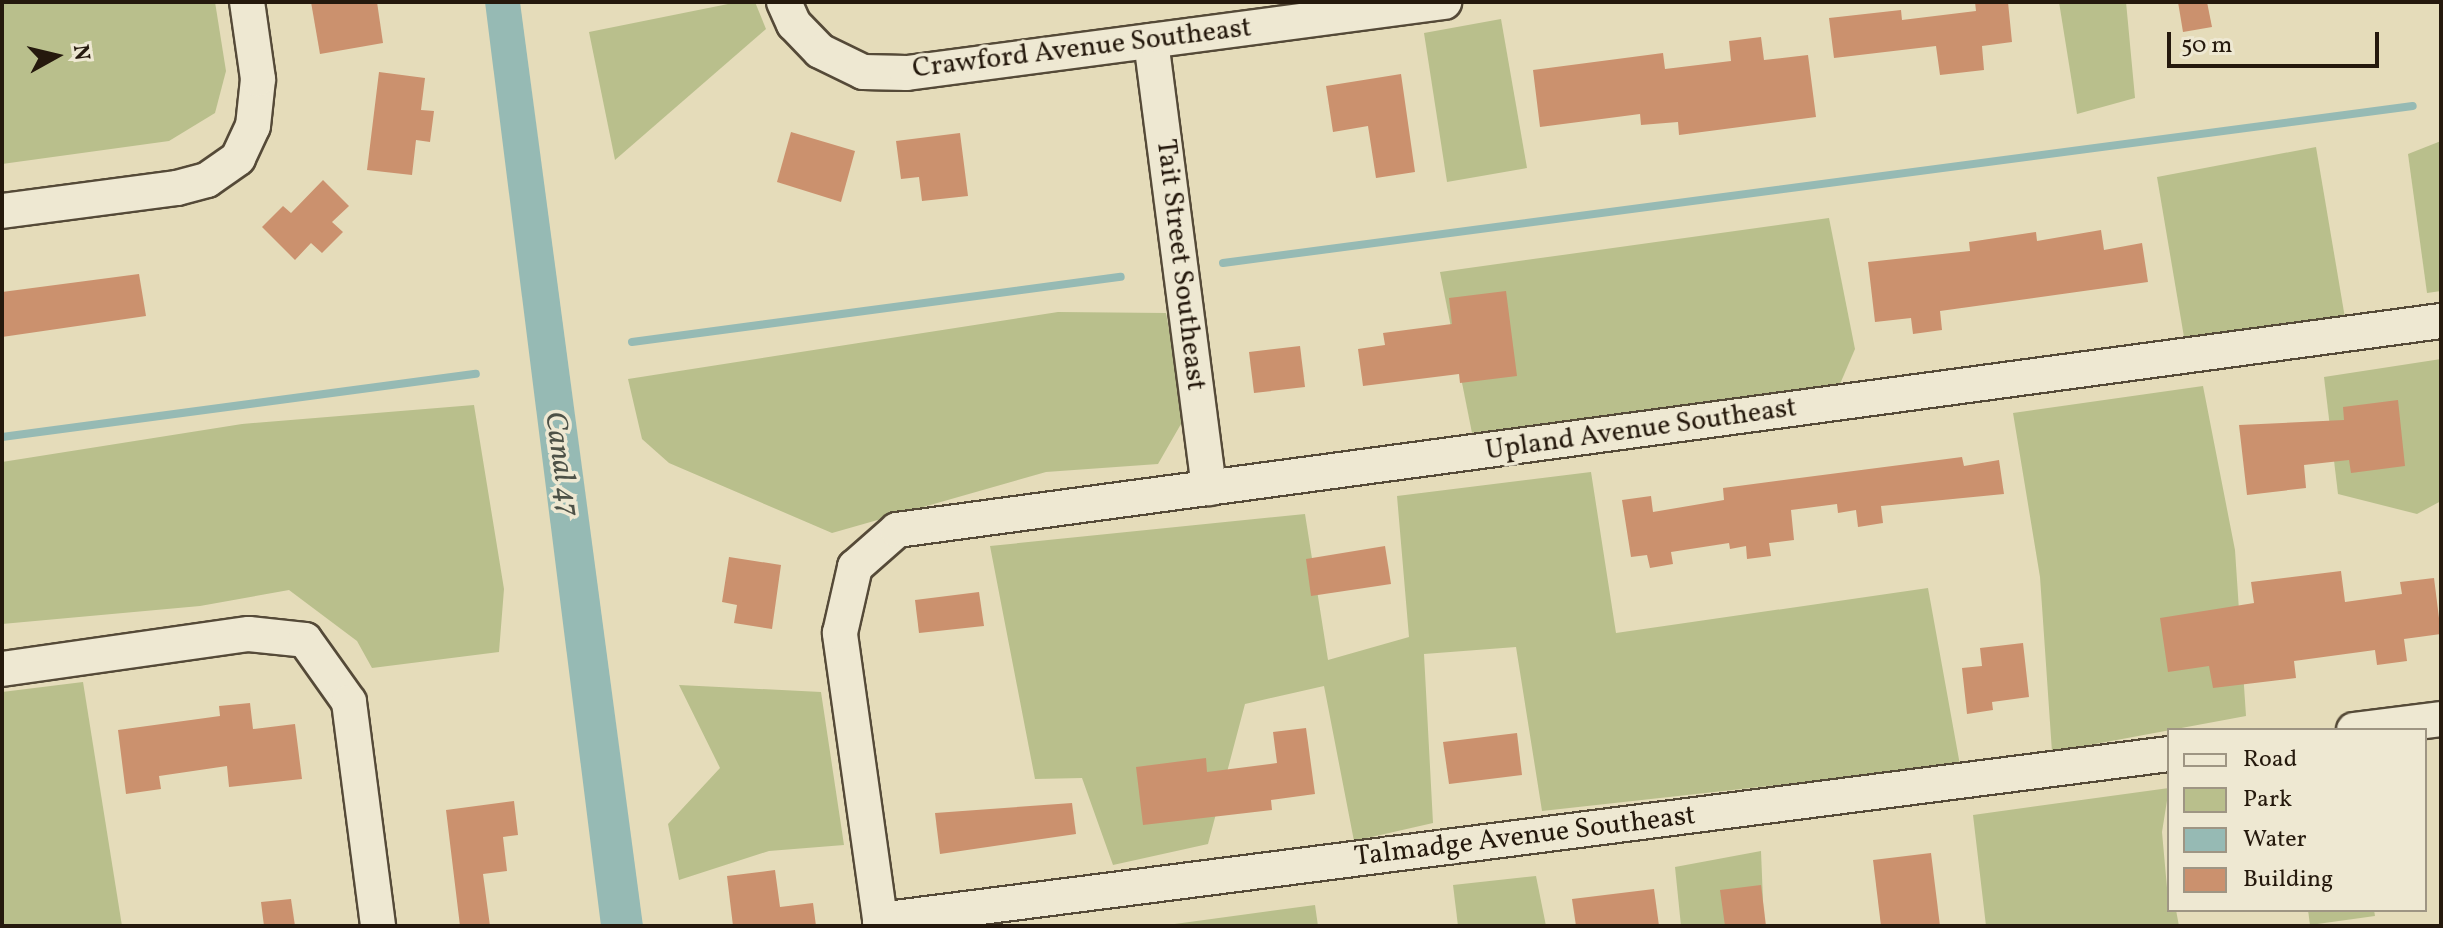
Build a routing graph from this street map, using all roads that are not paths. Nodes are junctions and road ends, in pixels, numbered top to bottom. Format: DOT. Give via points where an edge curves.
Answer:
graph roads {
  1 [pos="247,2"];
  2 [pos="784,2"];
  3 [pos="1444,2"];
  4 [pos="1151,41"];
  5 [pos="2,211"];
  6 [pos="2441,321"];
  7 [pos="1209,488"];
  8 [pos="2,669"];
  9 [pos="2441,719"];
  10 [pos="2370,728"];
  11 [pos="2167,754"];
  12 [pos="881,923"];
  13 [pos="378,926"];
  1 -- 5 [label="street" via="258,79 253,126 238,158 207,180 177,188"];
  2 -- 4 [label="street, Crawford Avenue Southeast" via="794,24 820,51 863,72 907,73"];
  3 -- 4 [label="street, Crawford Avenue Southeast"];
  4 -- 7 [label="street, Tait Street Southeast"];
  6 -- 7 [label="street, Upland Avenue Southeast"];
  7 -- 12 [label="street, Upland Avenue Southeast" via="897,530 855,567 840,633"];
  8 -- 13 [label="street" via="249,634 305,640 349,702"];
  9 -- 10 [label="street"];
  11 -- 12 [label="street, Talmadge Avenue Southeast"];
}
